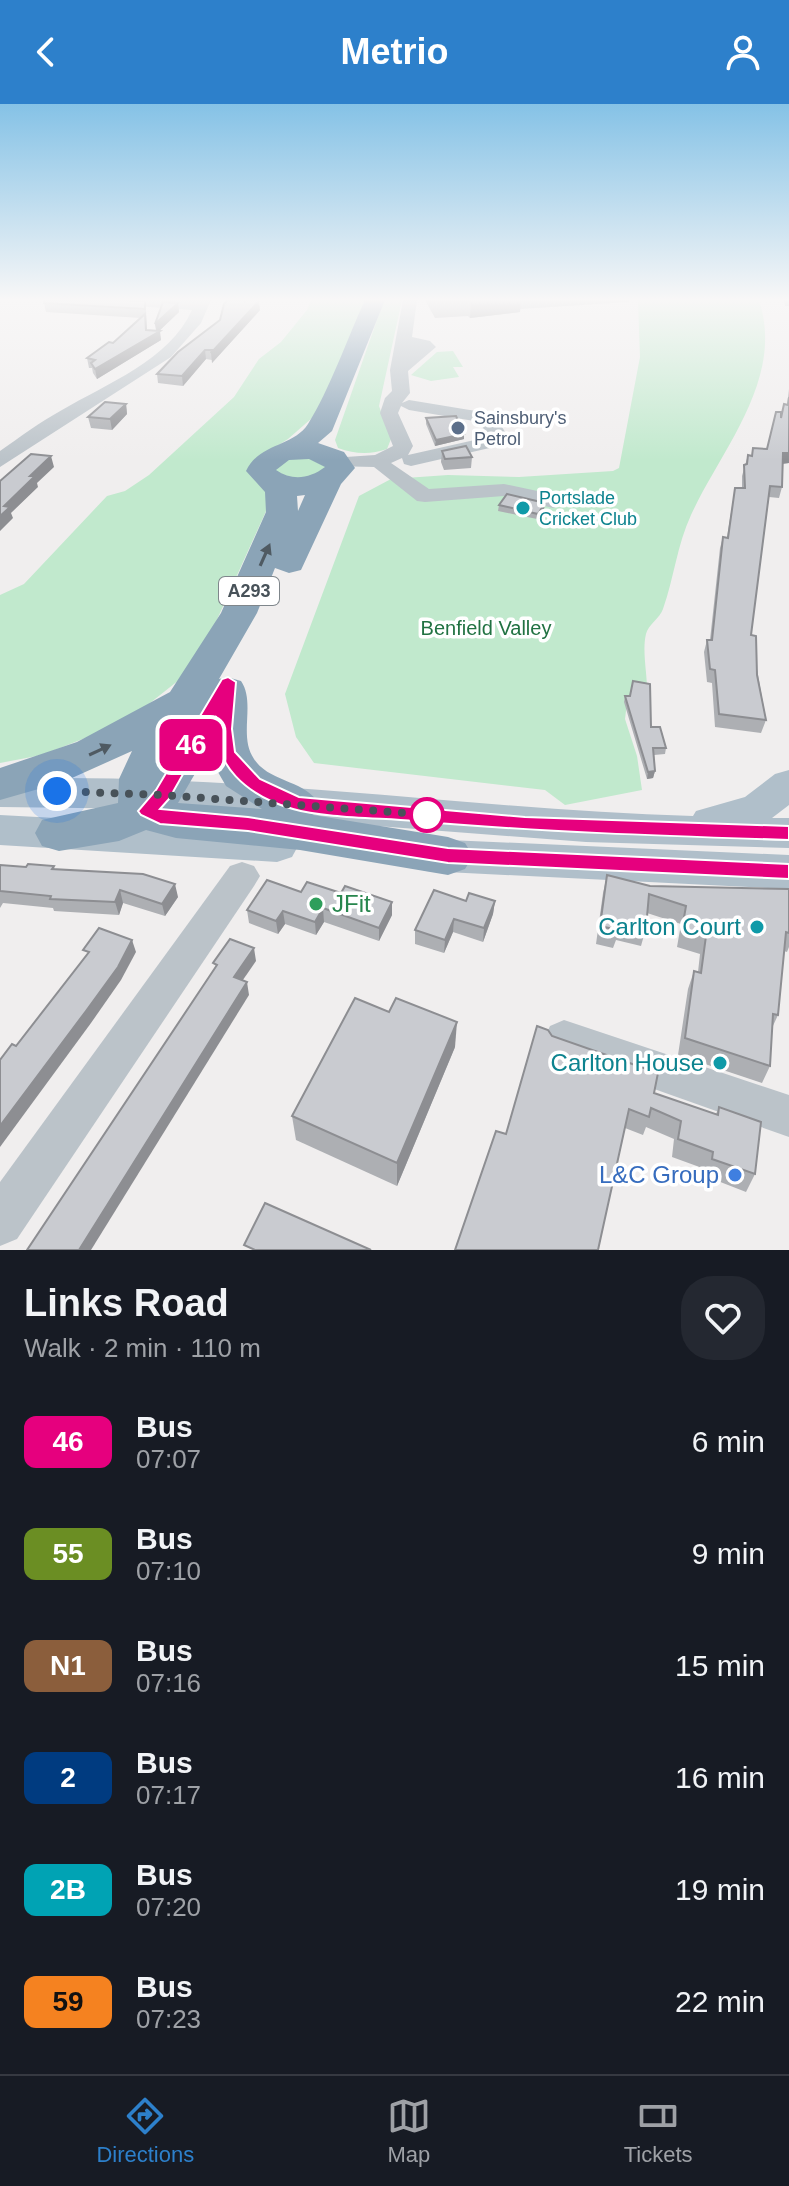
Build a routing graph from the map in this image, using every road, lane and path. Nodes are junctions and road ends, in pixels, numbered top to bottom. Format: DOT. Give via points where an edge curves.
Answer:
graph roads {
  1 [pos="163,353"];
  2 [pos="359,353"];
  3 [pos="420,353"];
  4 [pos="405,399"];
  5 [pos="22,444"];
  6 [pos="0,445"];
  7 [pos="411,460"];
  8 [pos="0,461"];
  9 [pos="328,461"];
  10 [pos="279,466"];
  11 [pos="384,467"];
  12 [pos="553,501"];
  13 [pos="228,682"];
  14 [pos="188,697"];
  15 [pos="0,784"];
  16 [pos="789,784"];
  17 [pos="0,793"];
  18 [pos="150,800"];
  19 [pos="296,804"];
  20 [pos="0,830"];
  21 [pos="646,830"];
  22 [pos="59,833"];
  23 [pos="789,833"];
  24 [pos="448,856"];
  25 [pos="789,872"];
  26 [pos="242,876"];
  27 [pos="564,1039"];
  28 [pos="789,1116"];
  29 [pos="0,1222"];
  1 -- 5 [label="street"];
  2 -- 9 [label="highway, A293"];
  3 -- 4 [label="street" via="399,370"];
  4 -- 7 [label="street" via="417,442"];
  4 -- 7 [label="street" via="487,418 500,440"];
  4 -- 9 [label="street" via="394,398 389,413 403,446 400,452 378,461"];
  5 -- 6 [label="street"];
  5 -- 8 [label="street"];
  7 -- 11 [label="street"];
  9 -- 10 [label="highway"];
  9 -- 10 [label="highway" via="302,486"];
  9 -- 11 [label="street"];
  9 -- 13 [label="highway, A293"];
  14 -- 10 [label="highway, A293, one-way" via="239,613 282,512"];
  11 -- 12 [label="street" via="425,496 504,490"];
  13 -- 18 [label="highway, A293"];
  13 -- 19 [label="highway, A293" via="223,729 232,762 254,783"];
  15 -- 14 [label="highway, A293, one-way" via="95,752"];
  14 -- 18 [label="highway, A293" via="148,762"];
  16 -- 21 [label="main road" via="742,814"];
  17 -- 18 [label="main road"];
  18 -- 19 [label="main road"];
  18 -- 22 [label="highway" via="100,828"];
  18 -- 24 [label="highway" via="160,817 248,824"];
  19 -- 21 [label="main road"];
  20 -- 22 [label="main road"];
  21 -- 23 [label="main road"];
  22 -- 24 [label="main road"];
  24 -- 25 [label="main road"];
  26 -- 29 [label="street"];
  27 -- 28 [label="street"];
}
